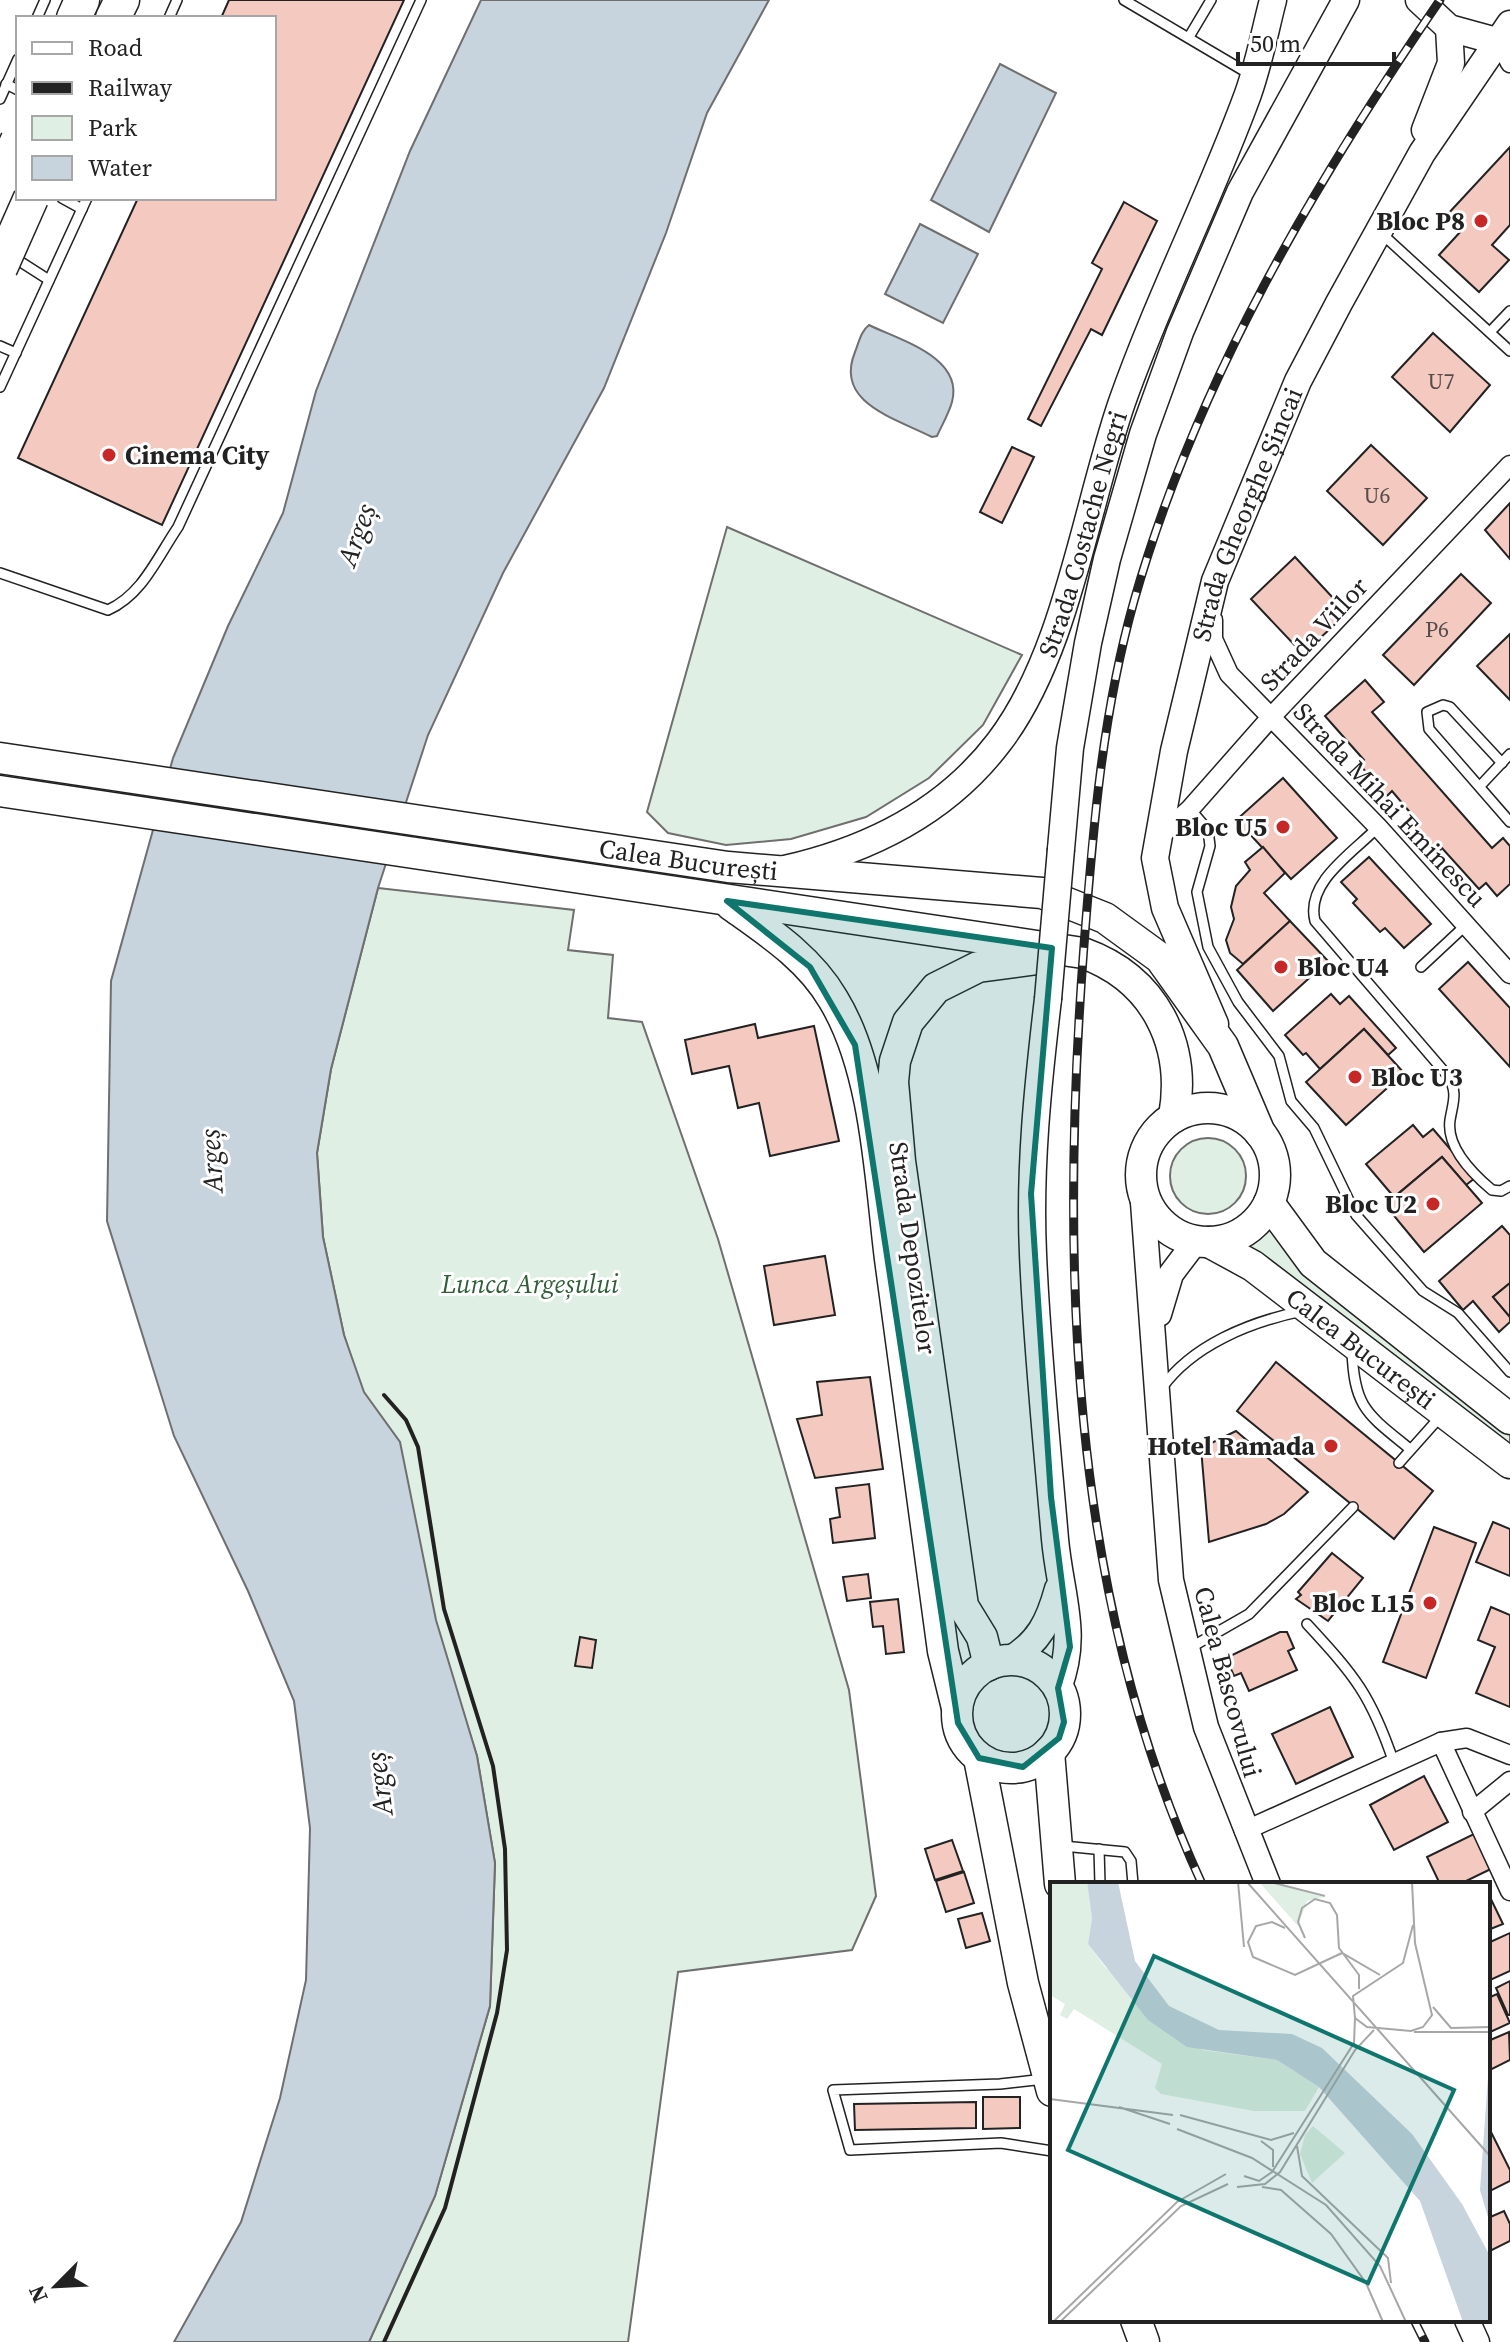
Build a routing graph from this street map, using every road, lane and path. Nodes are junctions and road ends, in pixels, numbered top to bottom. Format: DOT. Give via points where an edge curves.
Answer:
graph roads {
  1 [pos="162,0"];
  2 [pos="421,0"];
  3 [pos="1124,0"];
  4 [pos="1211,0"];
  5 [pos="1273,0"];
  6 [pos="1346,0"];
  7 [pos="1419,0"];
  8 [pos="176,3"];
  9 [pos="1449,28"];
  10 [pos="1189,37"];
  11 [pos="1507,43"];
  12 [pos="16,63"];
  13 [pos="1254,77"];
  14 [pos="6,84"];
  15 [pos="16,89"];
  16 [pos="0,99"];
  17 [pos="16,144"];
  18 [pos="1422,153"];
  19 [pos="0,180"];
  20 [pos="1240,192"];
  21 [pos="30,200"];
  22 [pos="66,200"];
  23 [pos="86,200"];
  24 [pos="82,209"];
  25 [pos="1379,231"];
  26 [pos="0,249"];
  27 [pos="0,268"];
  28 [pos="49,280"];
  29 [pos="1510,311"];
  30 [pos="1490,332"];
  31 [pos="0,346"];
  32 [pos="1510,351"];
  33 [pos="16,353"];
  34 [pos="0,387"];
  35 [pos="1510,465"];
  36 [pos="0,573"];
  37 [pos="1215,581"];
  38 [pos="1272,716"];
  39 [pos="1510,754"];
  40 [pos="0,758"];
  41 [pos="1502,763"];
  42 [pos="1480,786"];
  43 [pos="14,793"];
  44 [pos="1190,809"];
  45 [pos="1509,818"];
  46 [pos="1378,827"];
  47 [pos="1156,840"];
  48 [pos="776,871"];
  49 [pos="727,901"];
  50 [pos="1466,925"];
  51 [pos="1083,953"];
  52 [pos="1503,953"];
  53 [pos="1421,967"];
  54 [pos="1510,974"];
  55 [pos="1223,1046"];
  56 [pos="1174,1117"];
  57 [pos="1260,1133"];
  58 [pos="1510,1186"];
  59 [pos="1142,1189"];
  60 [pos="1269,1203"];
  61 [pos="1202,1242"];
  62 [pos="1310,1310"];
  63 [pos="1352,1343"];
  64 [pos="1156,1344"];
  65 [pos="1510,1372"];
  66 [pos="1159,1392"];
  67 [pos="1442,1414"];
  68 [pos="1510,1419"];
  69 [pos="1410,1449"];
  70 [pos="1399,1463"];
  71 [pos="1510,1463"];
  72 [pos="1353,1507"];
  73 [pos="1059,1586"];
  74 [pos="1307,1624"];
  75 [pos="1185,1651"];
  76 [pos="1000,1662"];
  77 [pos="1058,1688"];
  78 [pos="957,1708"];
  79 [pos="1441,1742"];
  80 [pos="1049,1752"];
  81 [pos="1510,1755"];
  82 [pos="979,1758"];
  83 [pos="1394,1763"];
  84 [pos="1510,1781"];
  85 [pos="1472,1812"];
  86 [pos="1244,1831"];
  87 [pos="1057,1846"];
  88 [pos="1099,1849"];
  89 [pos="1060,1882"];
  90 [pos="1100,1882"];
  91 [pos="1133,1882"];
  92 [pos="1267,1882"];
  93 [pos="1510,1891"];
  94 [pos="1050,2085"];
  95 [pos="1050,2151"];
  96 [pos="1137,2322"];
  97 [pos="1468,2322"];
  98 [pos="1144,2342"];
  99 [pos="1477,2342"];
  1 -- 8 [label="lane"];
  2 -- 36 [label="lane" via="178,527 140,587 108,610"];
  3 -- 10 [label="lane"];
  4 -- 10 [label="lane"];
  5 -- 13 [label="main road, Strada Costache Negri"];
  6 -- 20 [label="main road, Strada Costache Negri"];
  7 -- 9 [label="main road"];
  9 -- 11 [label="main road"];
  9 -- 18 [label="main road" via="1451,63 1426,124"];
  10 -- 13 [label="lane"];
  11 -- 18 [label="main road, Strada Gheorghe Șincai"];
  12 -- 14 [label="lane"];
  13 -- 20 [label="main road, Strada Costache Negri" via="1251,137"];
  13 -- 48 [label="main road, Strada Costache Negri" via="1151,322 1047,652 1013,720 967,780 930,809 854,849"];
  14 -- 15 [label="lane"];
  14 -- 16 [label="lane"];
  17 -- 19 [label="highway, bridge"];
  18 -- 25 [label="main road, Strada Gheorghe Șincai"];
  20 -- 73 [label="main road, Strada Costache Negri, bridge" via="1161,383 1115,529 1077,703 1031,1194"];
  21 -- 27 [label="highway, bridge"];
  22 -- 24 [label="lane"];
  23 -- 24 [label="lane"];
  24 -- 28 [label="lane"];
  25 -- 30 [label="lane"];
  25 -- 37 [label="main road, Strada Gheorghe Șincai" via="1298,381"];
  26 -- 28 [label="lane"];
  28 -- 33 [label="lane"];
  29 -- 30 [label="lane"];
  30 -- 32 [label="lane"];
  31 -- 33 [label="lane"];
  33 -- 34 [label="lane"];
  35 -- 38 [label="street, Strada Viilor"];
  37 -- 38 [label="street, Strada Mihai Eminescu" via="1213,639 1219,657"];
  37 -- 47 [label="main road, Strada Gheorghe Șincai"];
  38 -- 44 [label="street, Strada Viilor"];
  38 -- 46 [label="street, Strada Mihai Eminescu"];
  39 -- 41 [label="lane"];
  40 -- 48 [label="main road, Calea București"];
  41 -- 42 [label="lane"];
  41 -- 42 [label="lane" via="1450,707 1427,712 1429,729"];
  42 -- 45 [label="lane"];
  43 -- 49 [label="main road, Calea București"];
  44 -- 47 [label="street, Strada Viilor"];
  44 -- 65 [label="lane" via="1208,830 1210,846 1197,892 1208,947 1238,1002 1275,1049 1291,1101 1314,1128 1356,1215 1376,1240 1423,1291 1467,1322"];
  46 -- 50 [label="street, Strada Mihai Eminescu"];
  46 -- 58 [label="lane" via="1323,881 1312,907 1315,921 1448,1076 1455,1103 1452,1140 1462,1157 1492,1190"];
  47 -- 55 [label="main road, Strada Gheorghe Șincai" via="1165,908"];
  48 -- 55 [label="main road, Calea București" via="1013,888 1079,906 1113,923 1160,958"];
  49 -- 51 [label="main road, Calea București"];
  49 -- 78 [label="main road, Strada Depozitelor" via="810,967 855,1045 881,1186 943,1651"];
  50 -- 52 [label="street, Strada Mihai Eminescu"];
  50 -- 53 [label="lane"];
  51 -- 56 [label="main road, Calea București" via="1120,971 1156,1007 1166,1025 1178,1069"];
  51 -- 76 [label="main road, Strada Depozitelor" via="978,967 947,981 908,1022 895,1061 900,1161 963,1606"];
  52 -- 54 [label="street, Strada Mihai Eminescu"];
  55 -- 57 [label="main road, Calea București"];
  56 -- 57 [label="main road" via="1196,1109 1220,1109 1242,1117"];
  56 -- 59 [label="main road" via="1144,1154"];
  57 -- 60 [label="main road" via="1274,1167"];
  59 -- 61 [label="main road" via="1161,1223 1183,1238"];
  59 -- 64 [label="street, Calea Bascovului"];
  60 -- 61 [label="main road" via="1243,1232"];
  60 -- 68 [label="main road, Calea București" via="1313,1263"];
  61 -- 62 [label="main road, Calea București" via="1253,1266"];
  61 -- 64 [label="street, Calea Bascovului" via="1171,1274"];
  62 -- 63 [label="main road, Calea București"];
  62 -- 66 [label="lane" via="1265,1320 1205,1349 1177,1369"];
  63 -- 67 [label="main road, Calea București"];
  63 -- 69 [label="lane" via="1358,1399"];
  64 -- 66 [label="street, Calea Bascovului"];
  66 -- 75 [label="street, Calea Bascovului" via="1164,1517"];
  67 -- 69 [label="lane"];
  67 -- 71 [label="main road, Calea București"];
  69 -- 70 [label="lane"];
  72 -- 75 [label="lane" via="1249,1614"];
  73 -- 76 [label="main road" via="1041,1635 1030,1648"];
  73 -- 77 [label="main road" via="1070,1647"];
  74 -- 83 [label="lane" via="1356,1678 1377,1713"];
  75 -- 86 [label="street, Calea Bascovului"];
  76 -- 77 [label="main road" via="1038,1668"];
  76 -- 78 [label="main road" via="967,1682"];
  77 -- 80 [label="main road" via="1064,1722"];
  78 -- 82 [label="main road" via="962,1736"];
  79 -- 81 [label="street" via="1467,1738"];
  79 -- 83 [label="street"];
  79 -- 85 [label="street"];
  80 -- 82 [label="main road" via="1037,1761 1008,1768"];
  80 -- 87 [label="main road"];
  82 -- 94 [label="main road" via="1023,1983"];
  83 -- 86 [label="street"];
  84 -- 85 [label="street"];
  85 -- 93 [label="street"];
  86 -- 92 [label="street, Calea Bascovului"];
  87 -- 88 [label="lane"];
  87 -- 89 [label="main road"];
  88 -- 90 [label="lane"];
  88 -- 91 [label="lane" via="1125,1852"];
  94 -- 95 [label="lane" via="833,2090 850,2150 1001,2143"];
  96 -- 98 [label="main road"];
  97 -- 99 [label="street"];
}
